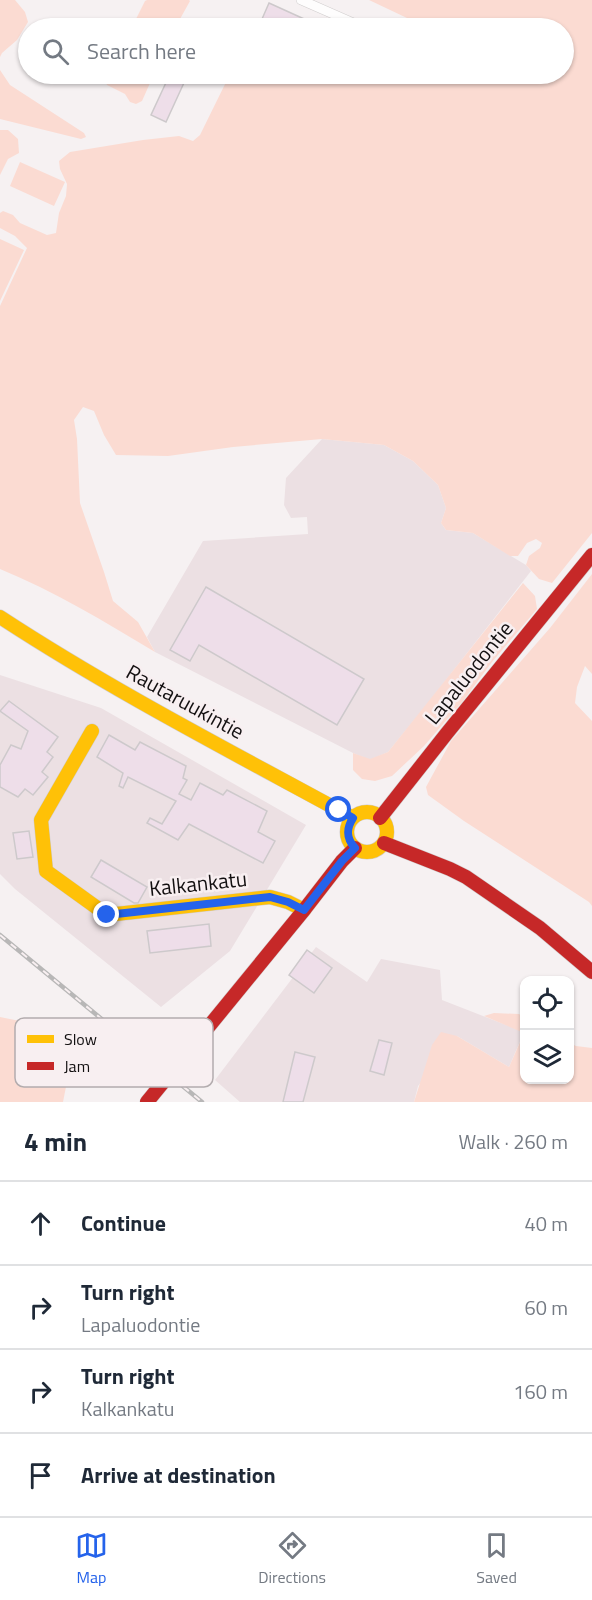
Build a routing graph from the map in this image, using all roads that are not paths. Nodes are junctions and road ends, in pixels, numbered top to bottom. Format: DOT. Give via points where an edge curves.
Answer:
graph roads {
  1 [pos="301,0"];
  2 [pos="342,18"];
  3 [pos="592,555"];
  4 [pos="0,616"];
  5 [pos="92,731"];
  6 [pos="353,818"];
  7 [pos="380,818"];
  8 [pos="384,843"];
  9 [pos="355,848"];
  10 [pos="304,910"];
  11 [pos="592,972"];
  12 [pos="213,1021"];
  13 [pos="159,1087"];
  14 [pos="147,1102"];
  1 -- 2 [label="street"];
  3 -- 7 [label="main road, Lapaluodontie"];
  4 -- 6 [label="main road, Rautaruukintie" via="118,689"];
  5 -- 10 [label="main road, Kalkankatu" via="41,819 46,871 107,915 270,897"];
  6 -- 7 [label="main road" via="369,812"];
  6 -- 9 [label="main road" via="347,830"];
  7 -- 8 [label="main road" via="386,830"];
  8 -- 9 [label="main road" via="367,852"];
  8 -- 11 [label="main road" via="466,878 540,928"];
  9 -- 10 [label="main road"];
  10 -- 12 [label="main road"];
  13 -- 14 [label="main road"];
}
